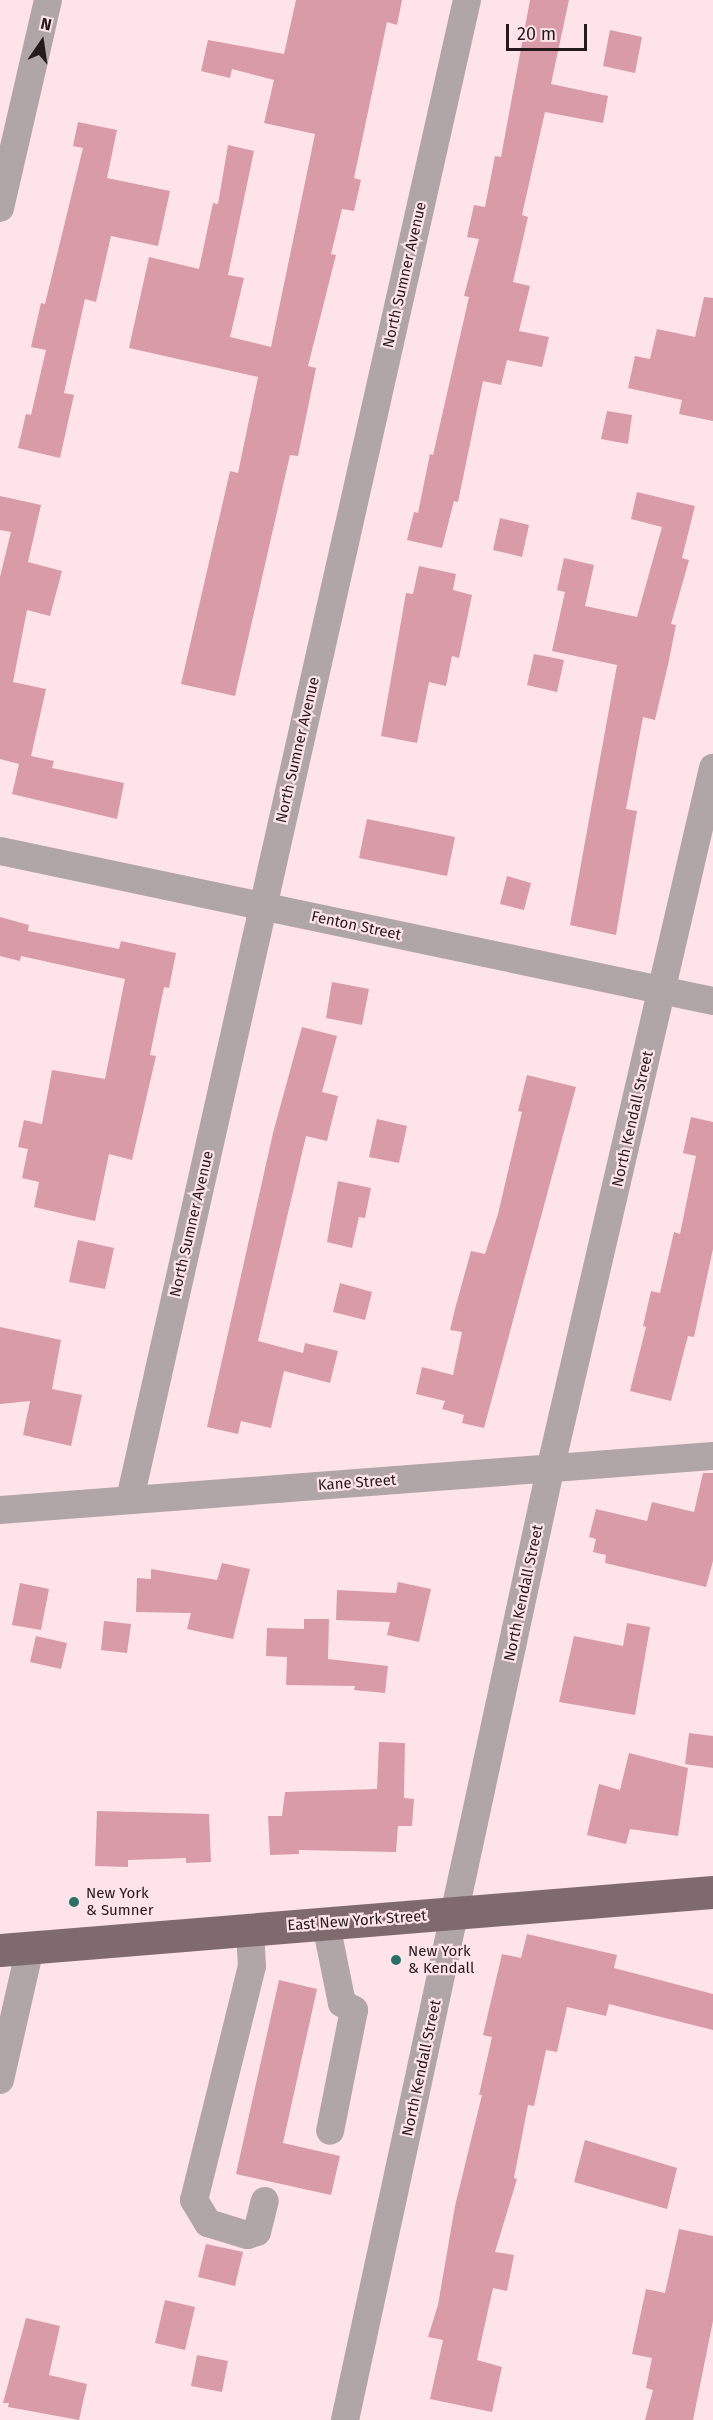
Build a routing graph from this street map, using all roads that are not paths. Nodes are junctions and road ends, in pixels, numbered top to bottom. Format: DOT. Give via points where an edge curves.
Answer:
graph roads {
  1 [pos="48,0"];
  2 [pos="467,0"];
  3 [pos="0,208"];
  4 [pos="713,768"];
  5 [pos="0,851"];
  6 [pos="263,907"];
  7 [pos="664,991"];
  8 [pos="713,1001"];
  9 [pos="713,1456"];
  10 [pos="550,1470"];
  11 [pos="130,1499"];
  12 [pos="0,1510"];
  13 [pos="713,1892"];
  14 [pos="456,1914"];
  15 [pos="326,1924"];
  16 [pos="250,1929"];
  17 [pos="15,1949"];
  18 [pos="0,2080"];
  19 [pos="330,2132"];
  20 [pos="265,2201"];
  21 [pos="345,2420"];
  1 -- 3 [label="street"];
  2 -- 6 [label="street, North Sumner Avenue"];
  4 -- 7 [label="street, North Kendall Street"];
  5 -- 6 [label="street, Fenton Street"];
  6 -- 7 [label="street, Fenton Street"];
  6 -- 11 [label="street, North Sumner Avenue"];
  7 -- 8 [label="street, Fenton Street"];
  7 -- 10 [label="street, North Kendall Street"];
  9 -- 10 [label="street, Kane Street"];
  10 -- 11 [label="street, Kane Street"];
  10 -- 14 [label="street, North Kendall Street"];
  11 -- 12 [label="street, Kane Street"];
  13 -- 14 [label="main road, East New York Street"];
  14 -- 15 [label="main road, East New York Street"];
  14 -- 21 [label="street, North Kendall Street"];
  15 -- 16 [label="main road, East New York Street"];
  15 -- 19 [label="street" via="342,2003 354,2010"];
  16 -- 17 [label="main road, East New York Street"];
  16 -- 20 [label="street" via="252,1966 194,2200 208,2223 247,2235 258,2232"];
  17 -- 18 [label="street"];
}
